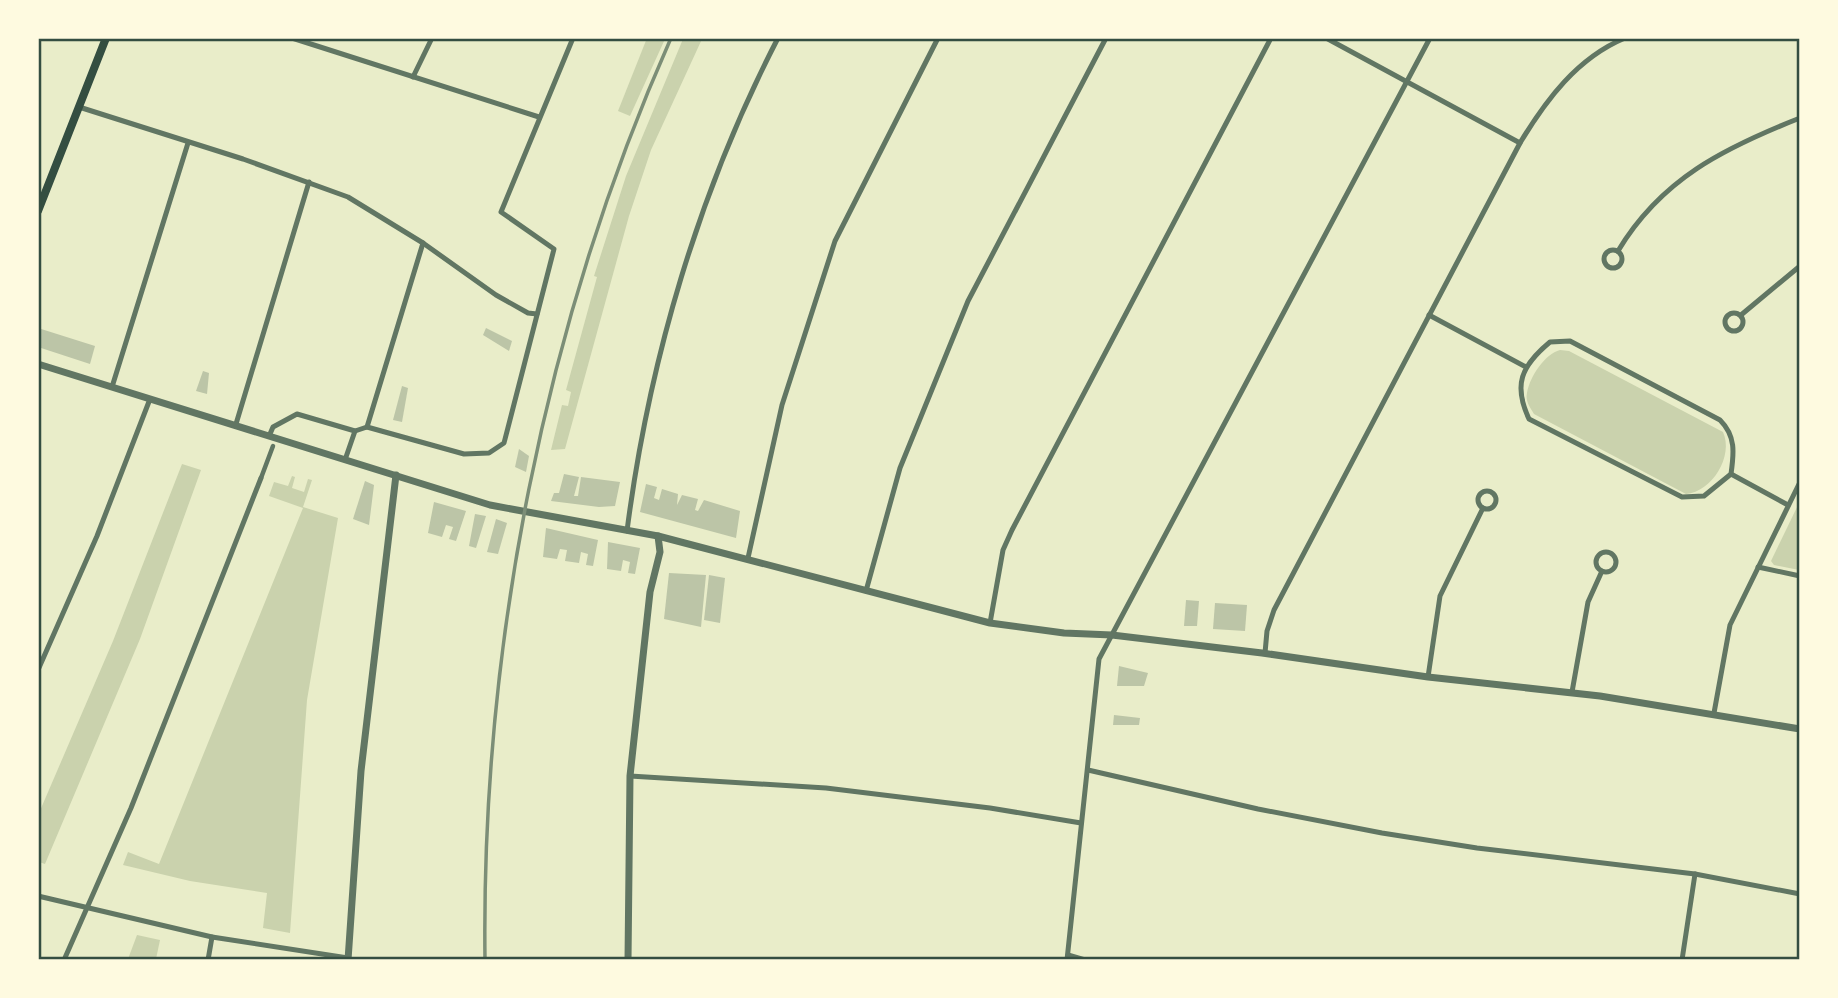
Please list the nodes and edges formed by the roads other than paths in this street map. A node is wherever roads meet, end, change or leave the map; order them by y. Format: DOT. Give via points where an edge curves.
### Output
graph roads {
  1 [pos="106,38"];
  2 [pos="292,38"];
  3 [pos="432,38"];
  4 [pos="573,38"];
  5 [pos="778,38"];
  6 [pos="938,38"];
  7 [pos="1106,38"];
  8 [pos="1271,38"];
  9 [pos="1326,38"];
  10 [pos="1430,38"];
  11 [pos="1625,38"];
  12 [pos="413,77"];
  13 [pos="1406,82"];
  14 [pos="79,107"];
  15 [pos="539,117"];
  16 [pos="1800,118"];
  17 [pos="188,142"];
  18 [pos="1520,143"];
  19 [pos="309,182"];
  20 [pos="38,211"];
  21 [pos="423,243"];
  22 [pos="1618,251"];
  23 [pos="1800,265"];
  24 [pos="537,314"];
  25 [pos="1741,315"];
  26 [pos="1429,316"];
  27 [pos="38,364"];
  28 [pos="1526,367"];
  29 [pos="112,387"];
  30 [pos="150,399"];
  31 [pos="236,424"];
  32 [pos="367,427"];
  33 [pos="355,431"];
  34 [pos="270,434"];
  35 [pos="273,446"];
  36 [pos="346,457"];
  37 [pos="1731,474"];
  38 [pos="396,475"];
  39 [pos="261,478"];
  40 [pos="1799,484"];
  41 [pos="1788,505"];
  42 [pos="1483,508"];
  43 [pos="628,531"];
  44 [pos="658,536"];
  45 [pos="748,558"];
  46 [pos="1758,566"];
  47 [pos="1602,571"];
  48 [pos="1800,576"];
  49 [pos="866,590"];
  50 [pos="990,622"];
  51 [pos="1112,635"];
  52 [pos="1265,653"];
  53 [pos="38,670"];
  54 [pos="1428,677"];
  55 [pos="1572,692"];
  56 [pos="1714,713"];
  57 [pos="1800,729"];
  58 [pos="1088,770"];
  59 [pos="630,776"];
  60 [pos="1082,823"];
  61 [pos="1695,874"];
  62 [pos="1800,894"];
  63 [pos="38,896"];
  64 [pos="87,909"];
  65 [pos="212,937"];
  66 [pos="1068,957"];
  67 [pos="348,959"];
  68 [pos="64,960"];
  69 [pos="208,960"];
  70 [pos="628,960"];
  71 [pos="1085,960"];
  72 [pos="1682,960"];
  1 -- 14 [label="main road"];
  2 -- 12 [label="street"];
  3 -- 12 [label="street"];
  4 -- 15 [label="street"];
  5 -- 43 [label="street" via="695,231 640,448"];
  6 -- 45 [label="street" via="835,241 782,405"];
  7 -- 49 [label="street" via="968,301 900,468"];
  8 -- 50 [label="street" via="1012,530 1003,550"];
  9 -- 13 [label="street"];
  10 -- 13 [label="street"];
  11 -- 18 [label="street" via="1576,69 1544,104"];
  12 -- 15 [label="street"];
  13 -- 18 [label="street"];
  13 -- 51 [label="street"];
  14 -- 17 [label="street"];
  14 -- 20 [label="main road"];
  15 -- 24 [label="street" via="501,212 554,248"];
  16 -- 22 [label="street" via="1710,158 1662,194 1632,227"];
  17 -- 19 [label="street"];
  17 -- 29 [label="street"];
  18 -- 26 [label="street"];
  19 -- 21 [label="street" via="361,204"];
  19 -- 31 [label="street"];
  21 -- 24 [label="street" via="496,295"];
  21 -- 32 [label="street"];
  23 -- 25 [label="street"];
  24 -- 32 [label="street" via="507,437 495,450 479,456 464,454"];
  26 -- 28 [label="street"];
  26 -- 52 [label="street" via="1274,610"];
  27 -- 29 [label="street"];
  28 -- 37 [label="street" via="1550,342 1570,341 1720,421 1731,431"];
  28 -- 37 [label="street" via="1519,398 1529,419 1682,498 1704,496"];
  29 -- 30 [label="street"];
  30 -- 31 [label="street"];
  30 -- 53 [label="street"];
  31 -- 34 [label="street"];
  32 -- 33 [label="street"];
  33 -- 34 [label="street" via="297,414 273,427"];
  33 -- 36 [label="street"];
  34 -- 36 [label="street"];
  35 -- 39 [label="street"];
  36 -- 38 [label="street"];
  37 -- 41 [label="street"];
  38 -- 43 [label="street" via="510,510"];
  38 -- 67 [label="street" via="361,771"];
  39 -- 64 [label="street"];
  40 -- 41 [label="street"];
  41 -- 46 [label="street"];
  42 -- 54 [label="street" via="1440,596"];
  43 -- 44 [label="street"];
  44 -- 45 [label="street"];
  44 -- 59 [label="street" via="660,552 650,592"];
  45 -- 49 [label="street"];
  46 -- 48 [label="street"];
  46 -- 56 [label="street" via="1726,637"];
  47 -- 55 [label="street" via="1588,602"];
  49 -- 50 [label="street"];
  50 -- 51 [label="street"];
  51 -- 52 [label="street"];
  51 -- 58 [label="street" via="1098,659"];
  52 -- 54 [label="street"];
  54 -- 55 [label="street"];
  55 -- 56 [label="street"];
  56 -- 57 [label="street"];
  58 -- 60 [label="street"];
  58 -- 61 [label="street" via="1382,834"];
  59 -- 60 [label="street" via="826,788"];
  59 -- 70 [label="street"];
  60 -- 66 [label="street"];
  61 -- 62 [label="street"];
  61 -- 72 [label="street"];
  63 -- 64 [label="street"];
  64 -- 65 [label="street"];
  64 -- 68 [label="street"];
  65 -- 67 [label="street"];
  65 -- 69 [label="street"];
  66 -- 71 [label="street"];
}
